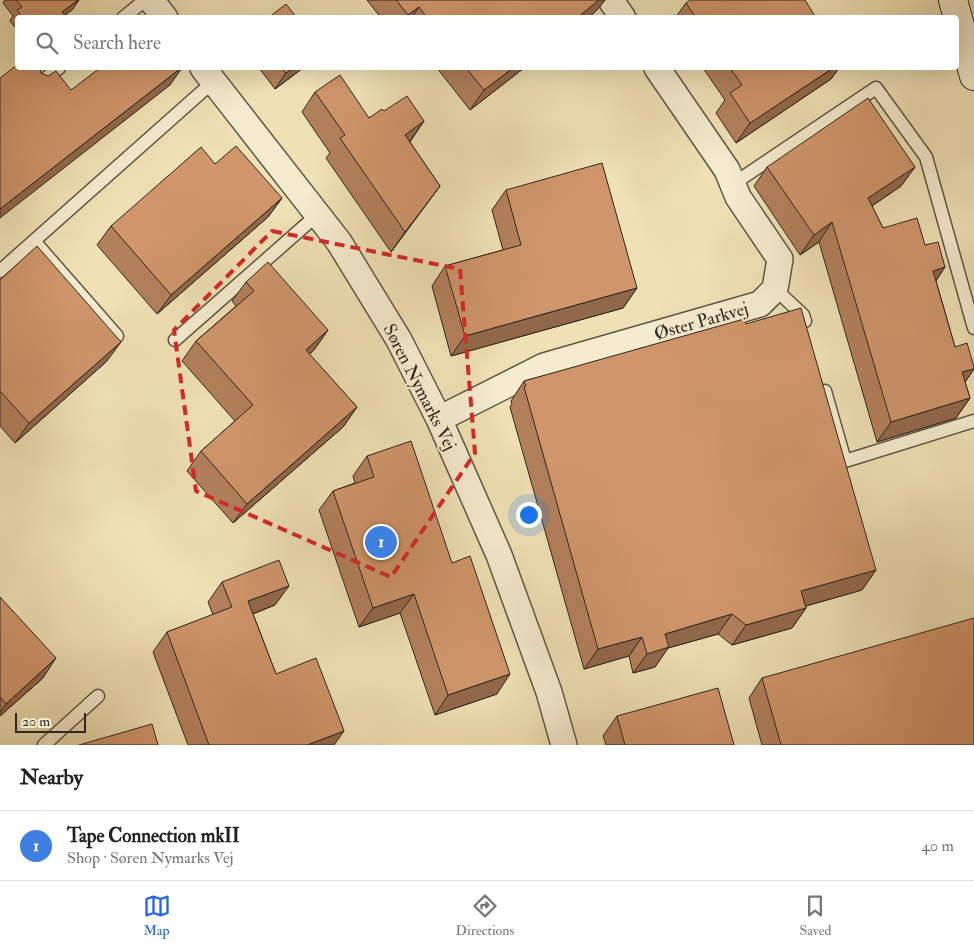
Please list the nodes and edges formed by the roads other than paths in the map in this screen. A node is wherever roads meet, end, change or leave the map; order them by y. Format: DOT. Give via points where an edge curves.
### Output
graph roads {
  1 [pos="145,0"];
  2 [pos="151,0"];
  3 [pos="613,0"];
  4 [pos="952,0"];
  5 [pos="127,15"];
  6 [pos="163,15"];
  7 [pos="621,15"];
  8 [pos="956,15"];
  9 [pos="959,24"];
  10 [pos="56,70"];
  11 [pos="658,70"];
  12 [pos="209,74"];
  13 [pos="974,76"];
  14 [pos="34,87"];
  15 [pos="733,184"];
  16 [pos="318,215"];
  17 [pos="34,241"];
  18 [pos="0,271"];
  19 [pos="775,289"];
  20 [pos="974,328"];
  21 [pos="808,333"];
  22 [pos="117,336"];
  23 [pos="175,340"];
  24 [pos="821,379"];
  25 [pos="439,419"];
  26 [pos="974,421"];
  27 [pos="98,696"];
  28 [pos="44,745"];
  29 [pos="564,745"];
  1 -- 5 [label="lane"];
  2 -- 6 [label="street"];
  3 -- 7 [label="street"];
  4 -- 8 [label="main road"];
  9 -- 13 [label="main road"];
  10 -- 14 [label="lane"];
  11 -- 15 [label="street" via="727,170"];
  12 -- 16 [label="street, Søren Nymarks Vej"];
  12 -- 17 [label="lane"];
  15 -- 19 [label="street" via="738,197 780,258"];
  15 -- 20 [label="lane" via="876,88 926,157"];
  16 -- 23 [label="lane"];
  16 -- 25 [label="street, Søren Nymarks Vej" via="339,242 400,340"];
  17 -- 18 [label="lane"];
  17 -- 22 [label="lane"];
  19 -- 21 [label="lane" via="803,315"];
  19 -- 25 [label="street, Øster Parkvej" via="760,304 544,366"];
  24 -- 26 [label="lane" via="845,461"];
  25 -- 29 [label="street, Søren Nymarks Vej" via="499,554 549,692"];
  27 -- 28 [label="lane"];
}
